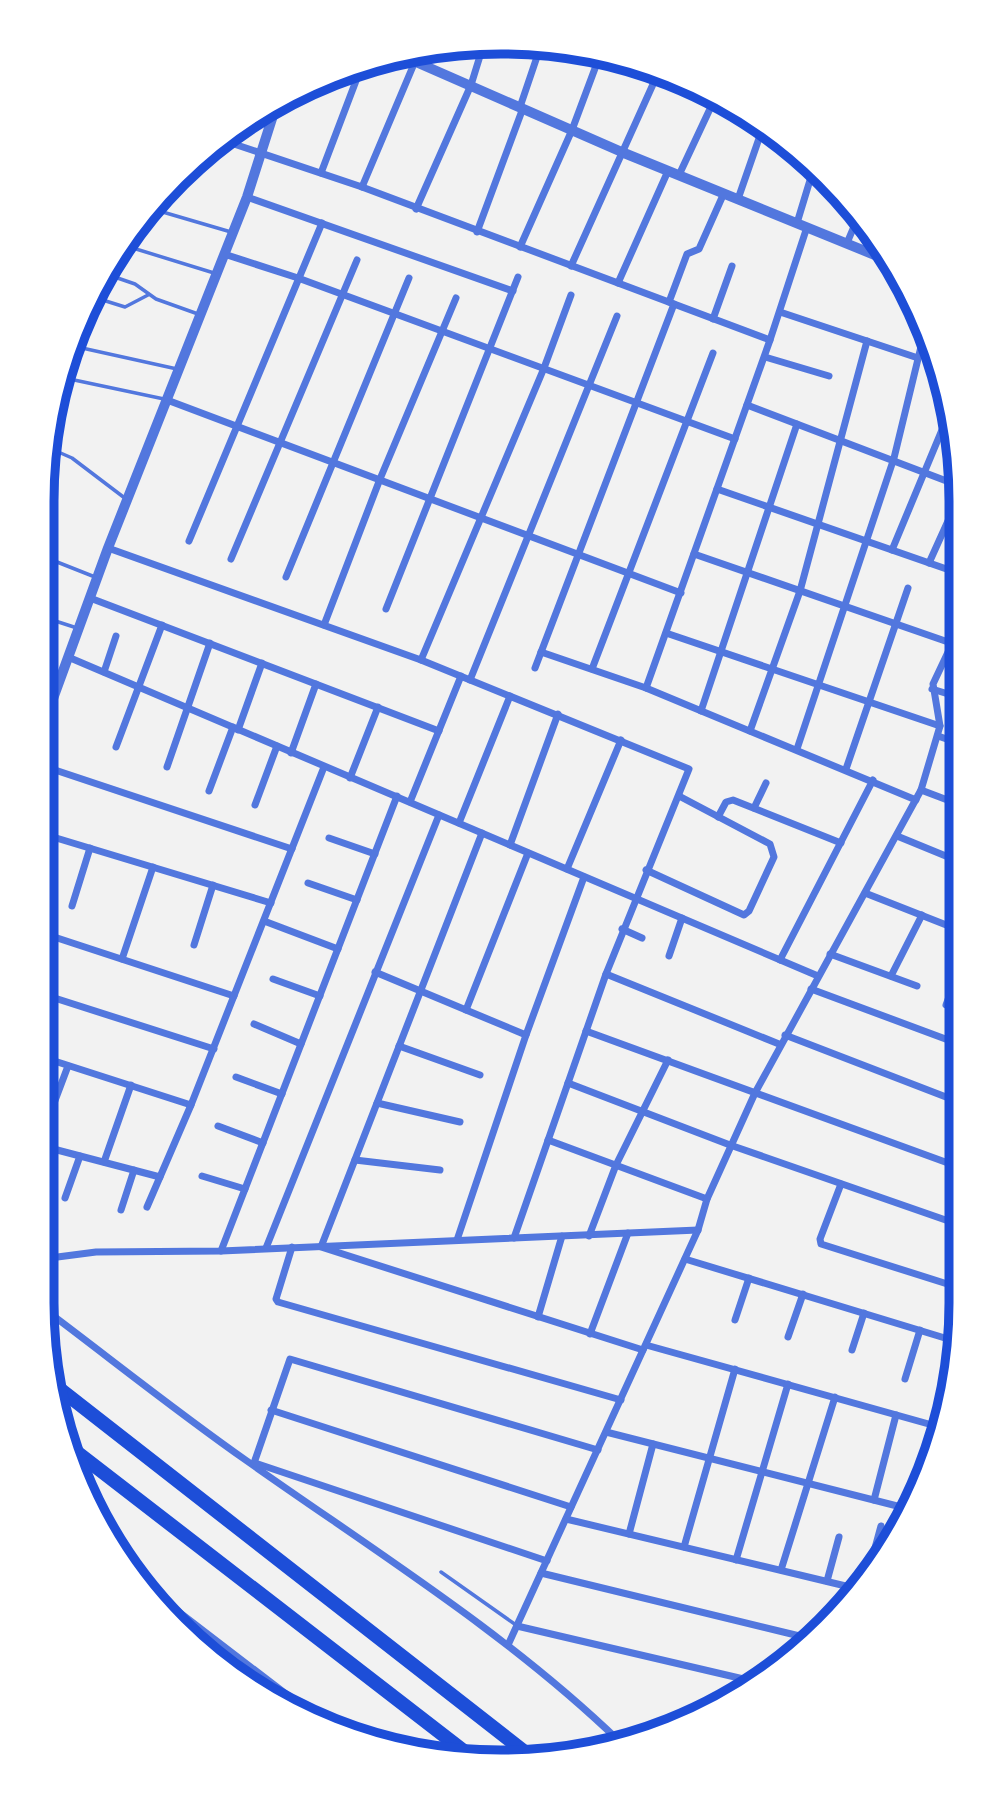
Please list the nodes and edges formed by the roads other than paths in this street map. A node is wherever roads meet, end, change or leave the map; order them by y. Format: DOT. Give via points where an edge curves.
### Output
graph roads {
  1 [pos="480,55"];
  2 [pos="538,56"];
  3 [pos="426,61"];
  4 [pos="416,63"];
  5 [pos="596,65"];
  6 [pos="357,78"];
  7 [pos="655,81"];
  8 [pos="471,85"];
  9 [pos="711,107"];
  10 [pos="522,108"];
  11 [pos="273,117"];
  12 [pos="572,130"];
  13 [pos="760,137"];
  14 [pos="233,144"];
  15 [pos="624,153"];
  16 [pos="261,155"];
  17 [pos="668,171"];
  18 [pos="321,173"];
  19 [pos="680,176"];
  20 [pos="811,179"];
  21 [pos="362,187"];
  22 [pos="724,193"];
  23 [pos="247,197"];
  24 [pos="738,199"];
  25 [pos="416,209"];
  26 [pos="161,212"];
  27 [pos="322,223"];
  28 [pos="802,225"];
  29 [pos="854,227"];
  30 [pos="233,232"];
  31 [pos="477,232"];
  32 [pos="847,243"];
  33 [pos="520,247"];
  34 [pos="133,248"];
  35 [pos="224,254"];
  36 [pos="874,254"];
  37 [pos="356,260"];
  38 [pos="571,266"];
  39 [pos="732,266"];
  40 [pos="216,274"];
  41 [pos="518,276"];
  42 [pos="114,278"];
  43 [pos="298,278"];
  44 [pos="409,278"];
  45 [pos="618,283"];
  46 [pos="513,291"];
  47 [pos="148,295"];
  48 [pos="343,295"];
  49 [pos="571,295"];
  50 [pos="456,298"];
  51 [pos="102,300"];
  52 [pos="671,303"];
  53 [pos="780,312"];
  54 [pos="200,314"];
  55 [pos="396,314"];
  56 [pos="617,316"];
  57 [pos="713,319"];
  58 [pos="443,331"];
  59 [pos="771,340"];
  60 [pos="867,341"];
  61 [pos="921,346"];
  62 [pos="82,347"];
  63 [pos="490,349"];
  64 [pos="713,353"];
  65 [pos="765,357"];
  66 [pos="918,358"];
  67 [pos="544,368"];
  68 [pos="179,370"];
  69 [pos="829,376"];
  70 [pos="71,379"];
  71 [pos="588,385"];
  72 [pos="167,400"];
  73 [pos="637,402"];
  74 [pos="747,405"];
  75 [pos="688,421"];
  76 [pos="797,424"];
  77 [pos="237,426"];
  78 [pos="942,428"];
  79 [pos="735,439"];
  80 [pos="840,440"];
  81 [pos="281,442"];
  82 [pos="57,451"];
  83 [pos="894,458"];
  84 [pos="332,461"];
  85 [pos="925,470"];
  86 [pos="380,480"];
  87 [pos="948,481"];
  88 [pos="717,489"];
  89 [pos="429,498"];
  90 [pos="127,500"];
  91 [pos="771,508"];
  92 [pos="481,517"];
  93 [pos="949,519"];
  94 [pos="817,524"];
  95 [pos="529,536"];
  96 [pos="189,541"];
  97 [pos="867,542"];
  98 [pos="108,548"];
  99 [pos="892,550"];
  100 [pos="578,554"];
  101 [pos="694,554"];
  102 [pos="231,559"];
  103 [pos="54,561"];
  104 [pos="929,563"];
  105 [pos="949,570"];
  106 [pos="629,573"];
  107 [pos="749,573"];
  108 [pos="286,577"];
  109 [pos="97,578"];
  110 [pos="908,588"];
  111 [pos="800,591"];
  112 [pos="681,593"];
  113 [pos="90,598"];
  114 [pos="845,606"];
  115 [pos="386,609"];
  116 [pos="54,621"];
  117 [pos="896,624"];
  118 [pos="162,625"];
  119 [pos="324,625"];
  120 [pos="79,629"];
  121 [pos="666,633"];
  122 [pos="116,636"];
  123 [pos="949,642"];
  124 [pos="210,643"];
  125 [pos="949,648"];
  126 [pos="541,652"];
  127 [pos="723,652"];
  128 [pos="68,657"];
  129 [pos="421,660"];
  130 [pos="262,663"];
  131 [pos="535,668"];
  132 [pos="592,669"];
  133 [pos="772,669"];
  134 [pos="104,672"];
  135 [pos="461,676"];
  136 [pos="470,680"];
  137 [pos="54,681"];
  138 [pos="59,683"];
  139 [pos="316,684"];
  140 [pos="818,685"];
  141 [pos="139,687"];
  142 [pos="646,688"];
  143 [pos="932,689"];
  144 [pos="949,694"];
  145 [pos="54,696"];
  146 [pos="510,696"];
  147 [pos="869,702"];
  148 [pos="378,706"];
  149 [pos="187,708"];
  150 [pos="701,711"];
  151 [pos="558,715"];
  152 [pos="940,726"];
  153 [pos="236,729"];
  154 [pos="439,731"];
  155 [pos="750,731"];
  156 [pos="938,736"];
  157 [pos="621,740"];
  158 [pos="949,740"];
  159 [pos="277,746"];
  160 [pos="116,747"];
  161 [pos="797,749"];
  162 [pos="291,752"];
  163 [pos="167,767"];
  164 [pos="324,767"];
  165 [pos="846,769"];
  166 [pos="54,770"];
  167 [pos="350,778"];
  168 [pos="873,780"];
  169 [pos="766,783"];
  170 [pos="921,790"];
  171 [pos="209,791"];
  172 [pos="397,796"];
  173 [pos="679,796"];
  174 [pos="916,800"];
  175 [pos="949,801"];
  176 [pos="410,802"];
  177 [pos="255,805"];
  178 [pos="754,808"];
  179 [pos="439,815"];
  180 [pos="718,817"];
  181 [pos="458,823"];
  182 [pos="482,833"];
  183 [pos="897,836"];
  184 [pos="54,837"];
  185 [pos="329,838"];
  186 [pos="841,843"];
  187 [pos="510,845"];
  188 [pos="90,848"];
  189 [pos="292,849"];
  190 [pos="528,853"];
  191 [pos="375,854"];
  192 [pos="949,857"];
  193 [pos="153,867"];
  194 [pos="567,869"];
  195 [pos="646,870"];
  196 [pos="584,877"];
  197 [pos="308,883"];
  198 [pos="213,885"];
  199 [pos="864,893"];
  200 [pos="634,898"];
  201 [pos="357,900"];
  202 [pos="271,902"];
  203 [pos="72,906"];
  204 [pos="922,915"];
  205 [pos="682,918"];
  206 [pos="264,921"];
  207 [pos="949,926"];
  208 [pos="622,929"];
  209 [pos="54,937"];
  210 [pos="642,938"];
  211 [pos="194,945"];
  212 [pos="338,949"];
  213 [pos="830,954"];
  214 [pos="669,956"];
  215 [pos="122,959"];
  216 [pos="780,960"];
  217 [pos="375,972"];
  218 [pos="606,974"];
  219 [pos="818,976"];
  220 [pos="891,976"];
  221 [pos="273,979"];
  222 [pos="917,986"];
  223 [pos="811,989"];
  224 [pos="420,991"];
  225 [pos="234,996"];
  226 [pos="320,996"];
  227 [pos="949,997"];
  228 [pos="54,998"];
  229 [pos="946,1005"];
  230 [pos="466,1010"];
  231 [pos="254,1024"];
  232 [pos="586,1031"];
  233 [pos="526,1035"];
  234 [pos="785,1035"];
  235 [pos="949,1040"];
  236 [pos="301,1044"];
  237 [pos="779,1044"];
  238 [pos="399,1046"];
  239 [pos="214,1049"];
  240 [pos="668,1060"];
  241 [pos="54,1061"];
  242 [pos="68,1066"];
  243 [pos="480,1075"];
  244 [pos="236,1077"];
  245 [pos="568,1083"];
  246 [pos="131,1085"];
  247 [pos="755,1093"];
  248 [pos="282,1094"];
  249 [pos="949,1098"];
  250 [pos="54,1103"];
  251 [pos="377,1103"];
  252 [pos="191,1105"];
  253 [pos="641,1111"];
  254 [pos="460,1122"];
  255 [pos="218,1126"];
  256 [pos="548,1140"];
  257 [pos="263,1143"];
  258 [pos="730,1145"];
  259 [pos="54,1149"];
  260 [pos="80,1156"];
  261 [pos="355,1160"];
  262 [pos="104,1162"];
  263 [pos="949,1163"];
  264 [pos="616,1165"];
  265 [pos="134,1170"];
  266 [pos="440,1170"];
  267 [pos="202,1176"];
  268 [pos="160,1177"];
  269 [pos="841,1184"];
  270 [pos="245,1189"];
  271 [pos="65,1198"];
  272 [pos="707,1199"];
  273 [pos="147,1207"];
  274 [pos="121,1210"];
  275 [pos="949,1221"];
  276 [pos="698,1230"];
  277 [pos="628,1233"];
  278 [pos="562,1236"];
  279 [pos="589,1236"];
  280 [pos="514,1238"];
  281 [pos="457,1240"];
  282 [pos="292,1247"];
  283 [pos="321,1247"];
  284 [pos="267,1248"];
  285 [pos="221,1251"];
  286 [pos="54,1257"];
  287 [pos="685,1259"];
  288 [pos="749,1278"];
  289 [pos="949,1285"];
  290 [pos="803,1294"];
  291 [pos="864,1313"];
  292 [pos="54,1317"];
  293 [pos="538,1317"];
  294 [pos="735,1320"];
  295 [pos="920,1330"];
  296 [pos="590,1334"];
  297 [pos="788,1337"];
  298 [pos="947,1339"];
  299 [pos="644,1348"];
  300 [pos="852,1350"];
  301 [pos="735,1369"];
  302 [pos="905,1379"];
  303 [pos="788,1384"];
  304 [pos="63,1392"];
  305 [pos="835,1397"];
  306 [pos="621,1400"];
  307 [pos="271,1410"];
  308 [pos="896,1415"];
  309 [pos="932,1425"];
  310 [pos="606,1433"];
  311 [pos="653,1444"];
  312 [pos="598,1450"];
  313 [pos="81,1456"];
  314 [pos="711,1458"];
  315 [pos="245,1459"];
  316 [pos="254,1463"];
  317 [pos="762,1471"];
  318 [pos="809,1483"];
  319 [pos="873,1500"];
  320 [pos="571,1507"];
  321 [pos="899,1507"];
  322 [pos="566,1519"];
  323 [pos="881,1526"];
  324 [pos="629,1534"];
  325 [pos="839,1537"];
  326 [pos="684,1548"];
  327 [pos="875,1548"];
  328 [pos="736,1560"];
  329 [pos="547,1561"];
  330 [pos="781,1570"];
  331 [pos="441,1572"];
  332 [pos="541,1573"];
  333 [pos="827,1581"];
  334 [pos="847,1586"];
  335 [pos="183,1617"];
  336 [pos="517,1626"];
  337 [pos="799,1636"];
  338 [pos="508,1645"];
  339 [pos="261,1676"];
  340 [pos="743,1679"];
  341 [pos="281,1692"];
  342 [pos="613,1736"];
  343 [pos="460,1748"];
  344 [pos="522,1749"];
  1 -- 8 [label="street"];
  2 -- 10 [label="street"];
  3 -- 8 [label="street"];
  4 -- 21 [label="street"];
  5 -- 12 [label="street"];
  6 -- 18 [label="street"];
  7 -- 15 [label="street"];
  8 -- 10 [label="street"];
  8 -- 25 [label="street"];
  9 -- 19 [label="street"];
  10 -- 12 [label="street"];
  10 -- 31 [label="street"];
  11 -- 16 [label="street"];
  12 -- 15 [label="street"];
  12 -- 33 [label="street"];
  13 -- 24 [label="street"];
  14 -- 16 [label="street"];
  15 -- 17 [label="street"];
  15 -- 38 [label="street"];
  16 -- 18 [label="street"];
  16 -- 23 [label="street"];
  17 -- 19 [label="street"];
  17 -- 45 [label="street"];
  18 -- 21 [label="street"];
  19 -- 22 [label="street"];
  20 -- 28 [label="street"];
  21 -- 25 [label="street"];
  22 -- 24 [label="street"];
  22 -- 52 [label="street" via="699,249 687,254"];
  23 -- 27 [label="street"];
  23 -- 30 [label="street"];
  24 -- 28 [label="street"];
  25 -- 31 [label="street"];
  26 -- 30 [label="lane"];
  27 -- 43 [label="street"];
  27 -- 46 [label="street"];
  28 -- 32 [label="street"];
  28 -- 53 [label="street"];
  29 -- 32 [label="street"];
  30 -- 35 [label="street"];
  31 -- 33 [label="street"];
  32 -- 36 [label="street"];
  33 -- 38 [label="street"];
  34 -- 40 [label="lane"];
  35 -- 40 [label="street"];
  35 -- 43 [label="street"];
  37 -- 48 [label="street"];
  38 -- 45 [label="street"];
  39 -- 57 [label="street"];
  40 -- 54 [label="street"];
  41 -- 46 [label="street"];
  42 -- 47 [label="lane" via="135,284"];
  43 -- 48 [label="street"];
  43 -- 77 [label="street"];
  44 -- 55 [label="street"];
  45 -- 52 [label="street"];
  46 -- 63 [label="street"];
  47 -- 51 [label="lane" via="125,307"];
  47 -- 54 [label="lane"];
  48 -- 55 [label="street"];
  48 -- 81 [label="street"];
  49 -- 67 [label="street"];
  50 -- 58 [label="street"];
  52 -- 57 [label="street"];
  52 -- 73 [label="street"];
  53 -- 59 [label="street"];
  53 -- 60 [label="street"];
  54 -- 68 [label="street"];
  55 -- 58 [label="street"];
  55 -- 84 [label="street"];
  56 -- 71 [label="street"];
  57 -- 59 [label="street"];
  58 -- 63 [label="street"];
  58 -- 86 [label="street"];
  59 -- 65 [label="street"];
  60 -- 66 [label="street"];
  60 -- 80 [label="street"];
  61 -- 66 [label="street"];
  62 -- 68 [label="lane"];
  63 -- 67 [label="street"];
  63 -- 89 [label="street"];
  64 -- 75 [label="street"];
  65 -- 69 [label="street"];
  65 -- 74 [label="street"];
  66 -- 83 [label="street"];
  67 -- 71 [label="street"];
  67 -- 92 [label="street"];
  68 -- 72 [label="street"];
  70 -- 72 [label="lane"];
  71 -- 73 [label="street"];
  71 -- 95 [label="street"];
  72 -- 77 [label="street"];
  72 -- 90 [label="street"];
  73 -- 75 [label="street"];
  73 -- 100 [label="street"];
  74 -- 76 [label="street"];
  74 -- 79 [label="street"];
  75 -- 79 [label="street"];
  75 -- 106 [label="street"];
  76 -- 80 [label="street"];
  76 -- 91 [label="street"];
  77 -- 81 [label="street"];
  77 -- 96 [label="street"];
  78 -- 85 [label="street"];
  79 -- 88 [label="street"];
  80 -- 83 [label="street"];
  80 -- 94 [label="street"];
  81 -- 84 [label="street"];
  81 -- 102 [label="street"];
  82 -- 90 [label="lane"];
  83 -- 85 [label="street"];
  83 -- 97 [label="street"];
  84 -- 86 [label="street"];
  84 -- 108 [label="street"];
  85 -- 87 [label="street"];
  85 -- 99 [label="street"];
  86 -- 89 [label="street"];
  86 -- 119 [label="street"];
  88 -- 91 [label="street"];
  88 -- 101 [label="street"];
  89 -- 92 [label="street"];
  89 -- 115 [label="street"];
  90 -- 98 [label="street"];
  91 -- 94 [label="street"];
  91 -- 107 [label="street"];
  92 -- 95 [label="street"];
  92 -- 129 [label="street"];
  93 -- 104 [label="street"];
  94 -- 97 [label="street"];
  94 -- 111 [label="street"];
  95 -- 100 [label="street"];
  95 -- 136 [label="street"];
  97 -- 99 [label="street"];
  97 -- 114 [label="street"];
  98 -- 109 [label="street"];
  98 -- 119 [label="street"];
  99 -- 104 [label="street"];
  100 -- 106 [label="street"];
  100 -- 126 [label="street"];
  101 -- 107 [label="street"];
  101 -- 112 [label="street"];
  103 -- 109 [label="lane"];
  104 -- 105 [label="street"];
  106 -- 112 [label="street"];
  106 -- 132 [label="street"];
  107 -- 111 [label="street"];
  107 -- 127 [label="street"];
  109 -- 113 [label="street"];
  110 -- 117 [label="street"];
  111 -- 114 [label="street"];
  111 -- 133 [label="street"];
  112 -- 121 [label="street"];
  113 -- 118 [label="street"];
  113 -- 120 [label="street"];
  114 -- 117 [label="street"];
  114 -- 140 [label="street"];
  116 -- 120 [label="lane"];
  117 -- 123 [label="street"];
  117 -- 147 [label="street"];
  118 -- 124 [label="street"];
  118 -- 141 [label="street"];
  119 -- 129 [label="street"];
  120 -- 128 [label="street"];
  121 -- 127 [label="street"];
  121 -- 142 [label="street"];
  122 -- 134 [label="street"];
  124 -- 130 [label="street"];
  124 -- 149 [label="street"];
  125 -- 143 [label="street"];
  126 -- 131 [label="street"];
  126 -- 132 [label="street"];
  127 -- 133 [label="street"];
  127 -- 150 [label="street"];
  128 -- 134 [label="street"];
  128 -- 138 [label="street"];
  129 -- 135 [label="street"];
  130 -- 139 [label="street"];
  130 -- 153 [label="street"];
  132 -- 142 [label="street"];
  133 -- 140 [label="street"];
  133 -- 155 [label="street"];
  134 -- 141 [label="street"];
  135 -- 136 [label="street"];
  135 -- 154 [label="street"];
  136 -- 146 [label="street"];
  137 -- 138 [label="lane"];
  138 -- 145 [label="street"];
  139 -- 148 [label="street"];
  139 -- 162 [label="street"];
  140 -- 147 [label="street"];
  140 -- 161 [label="street"];
  141 -- 149 [label="street"];
  141 -- 160 [label="street"];
  142 -- 150 [label="street"];
  143 -- 144 [label="street"];
  143 -- 152 [label="street"];
  146 -- 151 [label="street"];
  146 -- 181 [label="street"];
  147 -- 152 [label="street"];
  147 -- 165 [label="street"];
  148 -- 154 [label="street"];
  148 -- 167 [label="street"];
  149 -- 153 [label="street"];
  149 -- 163 [label="street"];
  150 -- 155 [label="street"];
  151 -- 157 [label="street"];
  151 -- 187 [label="street"];
  152 -- 156 [label="street"];
  153 -- 159 [label="street"];
  153 -- 171 [label="street"];
  154 -- 176 [label="street"];
  155 -- 161 [label="street"];
  156 -- 158 [label="street"];
  156 -- 170 [label="street"];
  157 -- 173 [label="street" via="686,766 689,772"];
  157 -- 194 [label="street"];
  159 -- 162 [label="street"];
  159 -- 177 [label="street"];
  161 -- 165 [label="street"];
  162 -- 164 [label="street"];
  164 -- 167 [label="street"];
  164 -- 189 [label="street"];
  165 -- 168 [label="street"];
  166 -- 189 [label="street"];
  167 -- 172 [label="street"];
  168 -- 174 [label="street"];
  168 -- 186 [label="street"];
  169 -- 178 [label="street"];
  170 -- 174 [label="street"];
  170 -- 175 [label="street"];
  172 -- 176 [label="street"];
  172 -- 191 [label="street"];
  173 -- 180 [label="street"];
  173 -- 195 [label="street"];
  174 -- 183 [label="street"];
  176 -- 179 [label="street"];
  178 -- 180 [label="street" via="728,800"];
  178 -- 186 [label="street"];
  179 -- 181 [label="street"];
  179 -- 217 [label="street"];
  180 -- 195 [label="street" via="774,848 748,913 742,915"];
  181 -- 182 [label="street"];
  182 -- 187 [label="street"];
  182 -- 224 [label="street"];
  183 -- 192 [label="street"];
  183 -- 199 [label="street"];
  184 -- 188 [label="street"];
  185 -- 191 [label="street"];
  186 -- 216 [label="street"];
  187 -- 190 [label="street"];
  188 -- 193 [label="street"];
  188 -- 203 [label="street"];
  189 -- 202 [label="street"];
  190 -- 194 [label="street"];
  190 -- 230 [label="street"];
  191 -- 201 [label="street"];
  193 -- 198 [label="street"];
  193 -- 215 [label="street"];
  194 -- 196 [label="street"];
  195 -- 200 [label="street"];
  196 -- 200 [label="street"];
  196 -- 233 [label="street"];
  197 -- 201 [label="street"];
  198 -- 202 [label="street"];
  198 -- 211 [label="street"];
  199 -- 204 [label="street"];
  199 -- 213 [label="street"];
  200 -- 205 [label="street"];
  200 -- 208 [label="street"];
  201 -- 212 [label="street"];
  202 -- 206 [label="street"];
  204 -- 207 [label="street"];
  204 -- 220 [label="street"];
  205 -- 214 [label="street"];
  205 -- 216 [label="street"];
  206 -- 212 [label="street"];
  206 -- 225 [label="street"];
  208 -- 210 [label="street"];
  208 -- 218 [label="street"];
  209 -- 215 [label="street"];
  212 -- 226 [label="street"];
  213 -- 219 [label="street"];
  213 -- 220 [label="street"];
  215 -- 225 [label="street"];
  216 -- 219 [label="street"];
  217 -- 224 [label="street"];
  217 -- 284 [label="street"];
  218 -- 232 [label="street"];
  218 -- 237 [label="street"];
  219 -- 223 [label="street"];
  220 -- 222 [label="street"];
  221 -- 226 [label="street"];
  223 -- 234 [label="street"];
  223 -- 235 [label="street"];
  224 -- 230 [label="street"];
  224 -- 238 [label="street"];
  225 -- 239 [label="street"];
  226 -- 236 [label="street"];
  227 -- 229 [label="street"];
  228 -- 239 [label="street"];
  230 -- 233 [label="street"];
  231 -- 236 [label="street"];
  232 -- 240 [label="street"];
  232 -- 245 [label="street"];
  233 -- 281 [label="street"];
  234 -- 237 [label="street"];
  234 -- 249 [label="street"];
  236 -- 248 [label="street"];
  237 -- 247 [label="street"];
  238 -- 243 [label="street"];
  238 -- 251 [label="street"];
  239 -- 252 [label="street"];
  240 -- 247 [label="street"];
  240 -- 253 [label="street"];
  241 -- 242 [label="street"];
  242 -- 246 [label="street"];
  242 -- 250 [label="street"];
  244 -- 248 [label="street"];
  245 -- 253 [label="street"];
  245 -- 256 [label="street"];
  246 -- 252 [label="street"];
  246 -- 262 [label="street"];
  247 -- 258 [label="street"];
  247 -- 263 [label="street"];
  248 -- 257 [label="street"];
  251 -- 254 [label="street"];
  251 -- 261 [label="street"];
  252 -- 268 [label="street"];
  253 -- 258 [label="street"];
  253 -- 264 [label="street"];
  255 -- 257 [label="street"];
  256 -- 264 [label="street"];
  256 -- 280 [label="street"];
  257 -- 270 [label="street"];
  258 -- 269 [label="street"];
  258 -- 272 [label="street"];
  259 -- 260 [label="street"];
  260 -- 262 [label="street"];
  260 -- 271 [label="street"];
  261 -- 266 [label="street"];
  261 -- 283 [label="street"];
  262 -- 265 [label="street"];
  264 -- 272 [label="street"];
  264 -- 279 [label="street"];
  265 -- 268 [label="street"];
  265 -- 274 [label="street"];
  267 -- 270 [label="street"];
  268 -- 273 [label="street"];
  269 -- 275 [label="street"];
  269 -- 289 [label="street" via="821,1244"];
  270 -- 285 [label="street"];
  272 -- 276 [label="street"];
  276 -- 277 [label="street"];
  276 -- 287 [label="street"];
  277 -- 279 [label="street"];
  277 -- 296 [label="street"];
  278 -- 279 [label="street"];
  278 -- 280 [label="street"];
  278 -- 293 [label="street"];
  280 -- 281 [label="street"];
  281 -- 283 [label="street"];
  282 -- 283 [label="street"];
  282 -- 284 [label="street"];
  282 -- 306 [label="street" via="278,1302"];
  283 -- 293 [label="street"];
  284 -- 285 [label="street"];
  285 -- 286 [label="street" via="96,1252"];
  287 -- 288 [label="street"];
  287 -- 299 [label="street"];
  288 -- 290 [label="street"];
  288 -- 294 [label="street"];
  290 -- 291 [label="street"];
  290 -- 297 [label="street"];
  291 -- 295 [label="street"];
  291 -- 300 [label="street"];
  292 -- 315 [label="street"];
  293 -- 296 [label="street"];
  295 -- 298 [label="street"];
  295 -- 302 [label="street"];
  296 -- 299 [label="street"];
  299 -- 301 [label="street"];
  299 -- 306 [label="street"];
  301 -- 303 [label="street"];
  301 -- 314 [label="street"];
  303 -- 305 [label="street"];
  303 -- 317 [label="street"];
  304 -- 344 [label="highway"];
  305 -- 308 [label="street"];
  305 -- 318 [label="street"];
  306 -- 310 [label="street"];
  307 -- 312 [label="street" via="290,1359"];
  307 -- 316 [label="street"];
  307 -- 320 [label="street"];
  308 -- 309 [label="street"];
  308 -- 319 [label="street"];
  310 -- 311 [label="street"];
  310 -- 312 [label="street"];
  311 -- 314 [label="street"];
  311 -- 324 [label="street"];
  312 -- 320 [label="street"];
  313 -- 343 [label="highway"];
  314 -- 317 [label="street"];
  314 -- 326 [label="street"];
  315 -- 316 [label="street"];
  315 -- 338 [label="street"];
  316 -- 329 [label="street"];
  317 -- 318 [label="street"];
  317 -- 328 [label="street"];
  318 -- 319 [label="street"];
  318 -- 330 [label="street"];
  319 -- 321 [label="street"];
  320 -- 322 [label="street"];
  322 -- 324 [label="street"];
  322 -- 329 [label="street"];
  323 -- 327 [label="street"];
  324 -- 326 [label="street"];
  325 -- 333 [label="street"];
  326 -- 328 [label="street"];
  328 -- 330 [label="street"];
  329 -- 332 [label="street"];
  330 -- 333 [label="street"];
  331 -- 336 [label="lane"];
  332 -- 336 [label="street"];
  332 -- 337 [label="street"];
  333 -- 334 [label="street"];
  335 -- 339 [label="street"];
  336 -- 338 [label="street"];
  336 -- 340 [label="street"];
  338 -- 342 [label="street"];
  339 -- 341 [label="street"];
}
